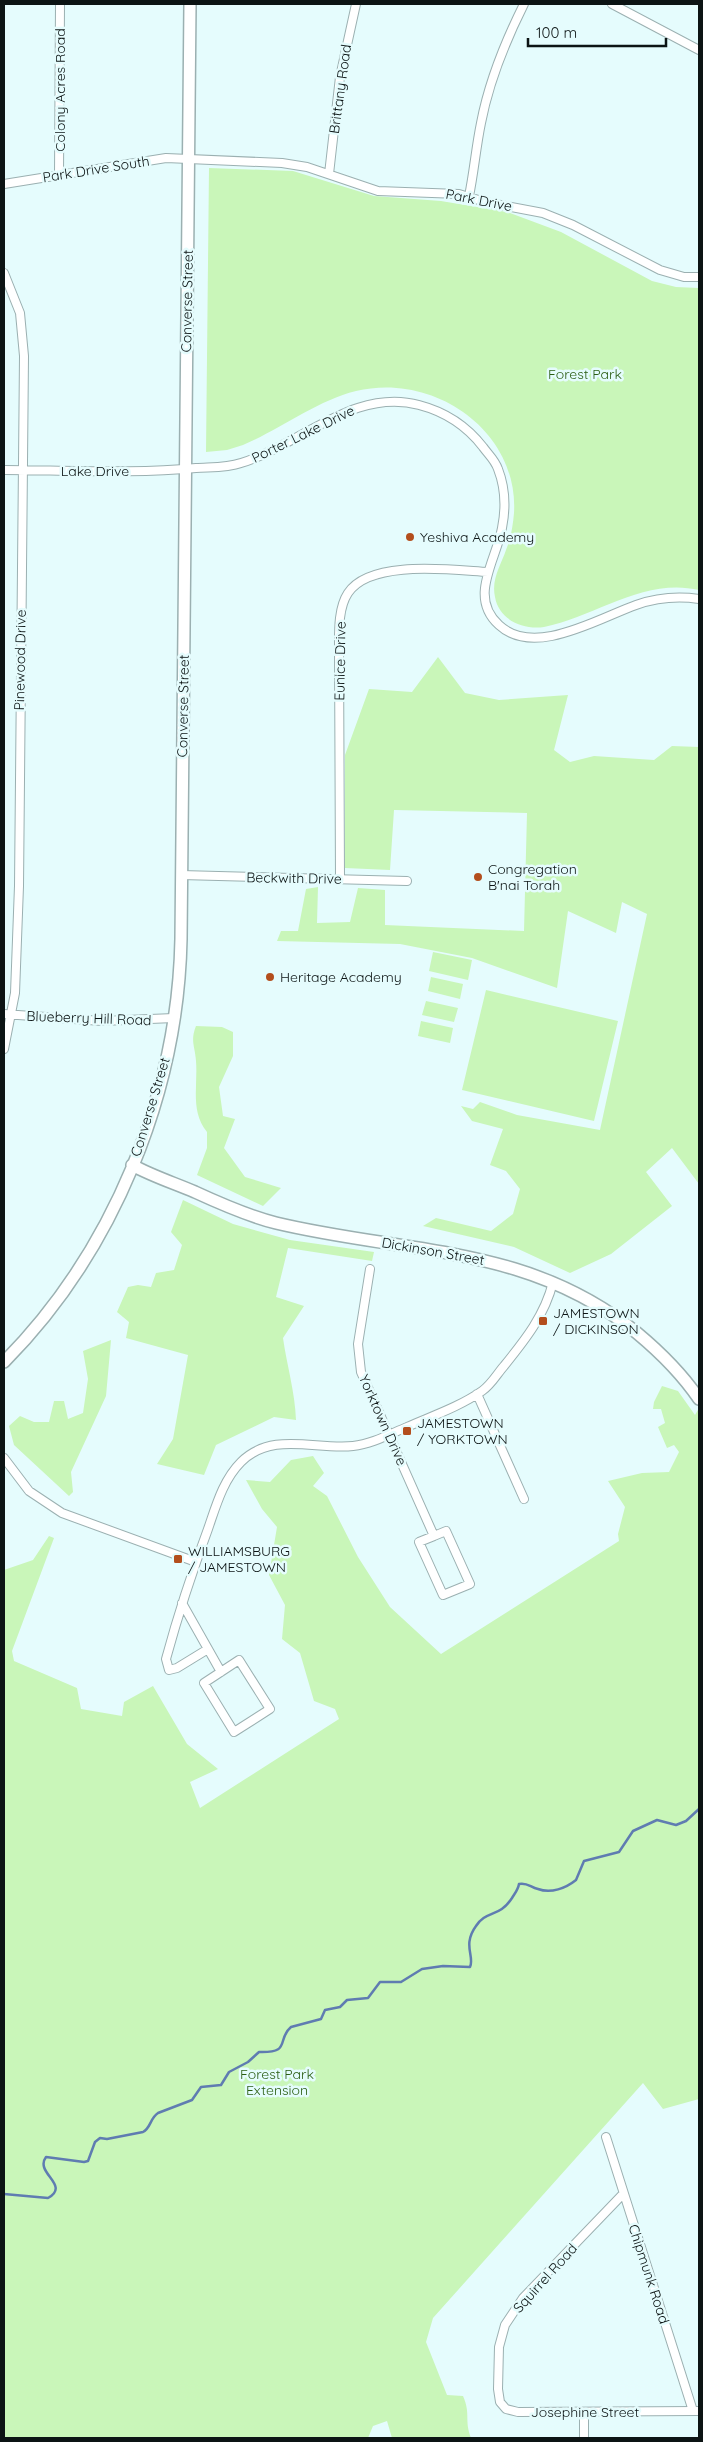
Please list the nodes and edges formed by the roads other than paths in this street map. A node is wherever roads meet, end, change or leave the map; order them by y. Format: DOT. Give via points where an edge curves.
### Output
graph roads {
  1 [pos="60,4"];
  2 [pos="190,4"];
  3 [pos="356,4"];
  4 [pos="524,4"];
  5 [pos="612,4"];
  6 [pos="699,50"];
  7 [pos="189,159"];
  8 [pos="329,174"];
  9 [pos="59,175"];
  10 [pos="4,184"];
  11 [pos="469,196"];
  12 [pos="4,273"];
  13 [pos="699,277"];
  14 [pos="186,469"];
  15 [pos="4,470"];
  16 [pos="22,470"];
  17 [pos="488,572"];
  18 [pos="699,599"];
  19 [pos="182,875"];
  20 [pos="340,878"];
  21 [pos="407,881"];
  22 [pos="8,1014"];
  23 [pos="174,1018"];
  24 [pos="4,1049"];
  25 [pos="132,1165"];
  26 [pos="370,1269"];
  27 [pos="553,1282"];
  28 [pos="4,1362"];
  29 [pos="477,1394"];
  30 [pos="698,1394"];
  31 [pos="389,1434"];
  32 [pos="4,1458"];
  33 [pos="524,1499"];
  34 [pos="434,1536"];
  35 [pos="196,1562"];
  36 [pos="182,1603"];
  37 [pos="208,1649"];
  38 [pos="221,1672"];
  39 [pos="606,2137"];
  40 [pos="623,2194"];
  41 [pos="498,2376"];
  42 [pos="696,2411"];
  43 [pos="584,2412"];
  44 [pos="584,2438"];
  1 -- 9 [label="street, Colony Acres Road"];
  2 -- 7 [label="main road, Converse Street"];
  3 -- 8 [label="street, Brittany Road" via="340,78"];
  4 -- 11 [label="street" via="492,82 480,125"];
  5 -- 6 [label="street"];
  7 -- 8 [label="street, Park Drive" via="282,163"];
  7 -- 9 [label="street, Park Drive South" via="166,158"];
  7 -- 14 [label="main road, Converse Street"];
  8 -- 11 [label="street, Park Drive" via="378,191"];
  9 -- 10 [label="street, Park Drive South"];
  11 -- 13 [label="street, Park Drive" via="554,216 660,270 684,277"];
  12 -- 16 [label="street, Pinewood Drive" via="16,298 23,328"];
  14 -- 16 [label="street, Lake Drive" via="163,472"];
  14 -- 17 [label="street, Porter Lake Drive" via="230,466 253,459 360,406 383,402 421,405 465,427 499,471 504,516"];
  14 -- 19 [label="main road, Converse Street"];
  15 -- 16 [label="street, Lake Drive"];
  16 -- 22 [label="street, Pinewood Drive" via="19,886 16,976"];
  17 -- 18 [label="street, Porter Lake Drive" via="484,596 490,614 506,631 525,638 561,634 655,600"];
  17 -- 20 [label="street, Eunice Drive" via="387,571 368,576 347,594 341,615 338,649"];
  19 -- 20 [label="street, Beckwith Drive"];
  19 -- 23 [label="main road, Converse Street" via="180,964"];
  20 -- 21 [label="street, Beckwith Drive"];
  22 -- 23 [label="street, Blueberry Hill Road" via="102,1021"];
  22 -- 24 [label="street, Pinewood Drive"];
  23 -- 25 [label="main road, Converse Street" via="155,1098"];
  25 -- 27 [label="main road, Dickinson Street" via="213,1202 276,1222 491,1261"];
  25 -- 28 [label="main road, Converse Street" via="104,1227 77,1273 42,1320"];
  26 -- 31 [label="street, Yorktown Drive" via="358,1355 361,1372"];
  27 -- 29 [label="street" via="536,1323 490,1384"];
  27 -- 30 [label="main road, Dickinson Street" via="590,1299 627,1325 673,1366"];
  29 -- 31 [label="street" via="449,1410"];
  29 -- 33 [label="street"];
  31 -- 34 [label="street, Yorktown Drive"];
  31 -- 35 [label="street" via="356,1446 286,1443 250,1455 238,1465 224,1486"];
  32 -- 35 [label="street" via="29,1491 62,1513"];
  34 -- 34 [label="street" via="446,1531 470,1584 443,1595 419,1542"];
  35 -- 36 [label="street"];
  36 -- 37 [label="street"];
  36 -- 37 [label="street" via="166,1659 169,1670"];
  37 -- 38 [label="street"];
  38 -- 38 [label="street" via="238,1660 270,1709 234,1732 204,1683"];
  39 -- 40 [label="street, Chipmunk Road"];
  40 -- 41 [label="street, Squirrel Road" via="515,2310 501,2336"];
  40 -- 42 [label="street, Chipmunk Road"];
  41 -- 43 [label="street, Josephine Street" via="499,2398 508,2410"];
  42 -- 43 [label="street, Josephine Street"];
  43 -- 44 [label="street"];
}
